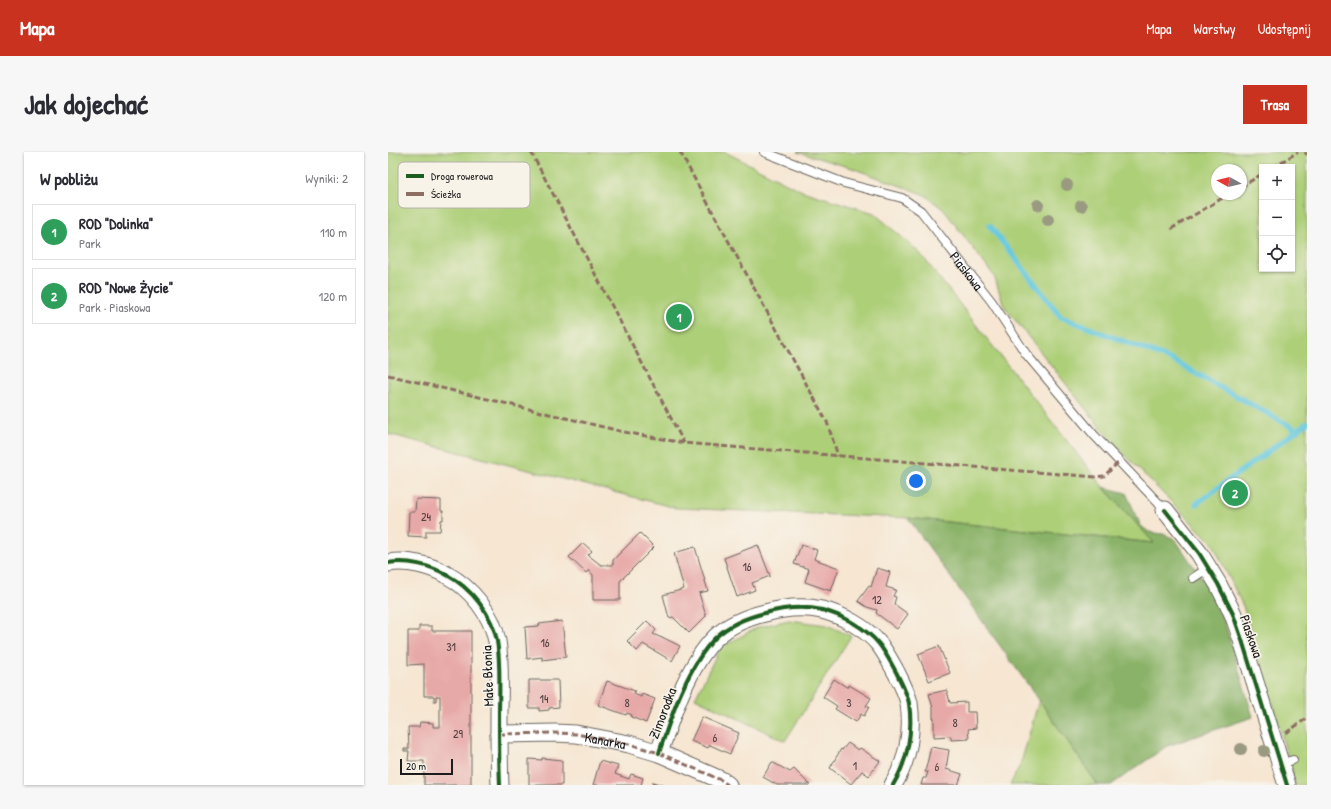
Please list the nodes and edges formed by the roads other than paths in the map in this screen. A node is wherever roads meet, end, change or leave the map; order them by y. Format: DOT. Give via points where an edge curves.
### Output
graph roads {
  1 [pos="764,152"];
  2 [pos="1165,510"];
  3 [pos="388,563"];
  4 [pos="1208,568"];
  5 [pos="1193,578"];
  6 [pos="499,734"];
  7 [pos="658,753"];
  8 [pos="500,785"];
  9 [pos="728,785"];
  10 [pos="893,785"];
  11 [pos="1287,785"];
  1 -- 2 [label="lane, Piaskowa" via="844,183 902,198 921,211 992,302 1026,354 1094,435"];
  2 -- 4 [label="street, Piaskowa"];
  3 -- 6 [label="street, Małe Błonia" via="409,562 440,571 466,588 477,600 492,625 497,641"];
  4 -- 5 [label="lane"];
  4 -- 11 [label="street, Piaskowa" via="1228,603 1239,630 1287,762"];
  6 -- 7 [label="street, Kanarka" via="576,734 629,744"];
  6 -- 8 [label="street, Małe Błonia"];
  7 -- 9 [label="street, Kanarka"];
  7 -- 10 [label="street, Zimorodka" via="680,694 702,654 717,636 756,615 799,608 822,610 861,628 878,643 891,662 909,702 908,750 902,771"];
}
